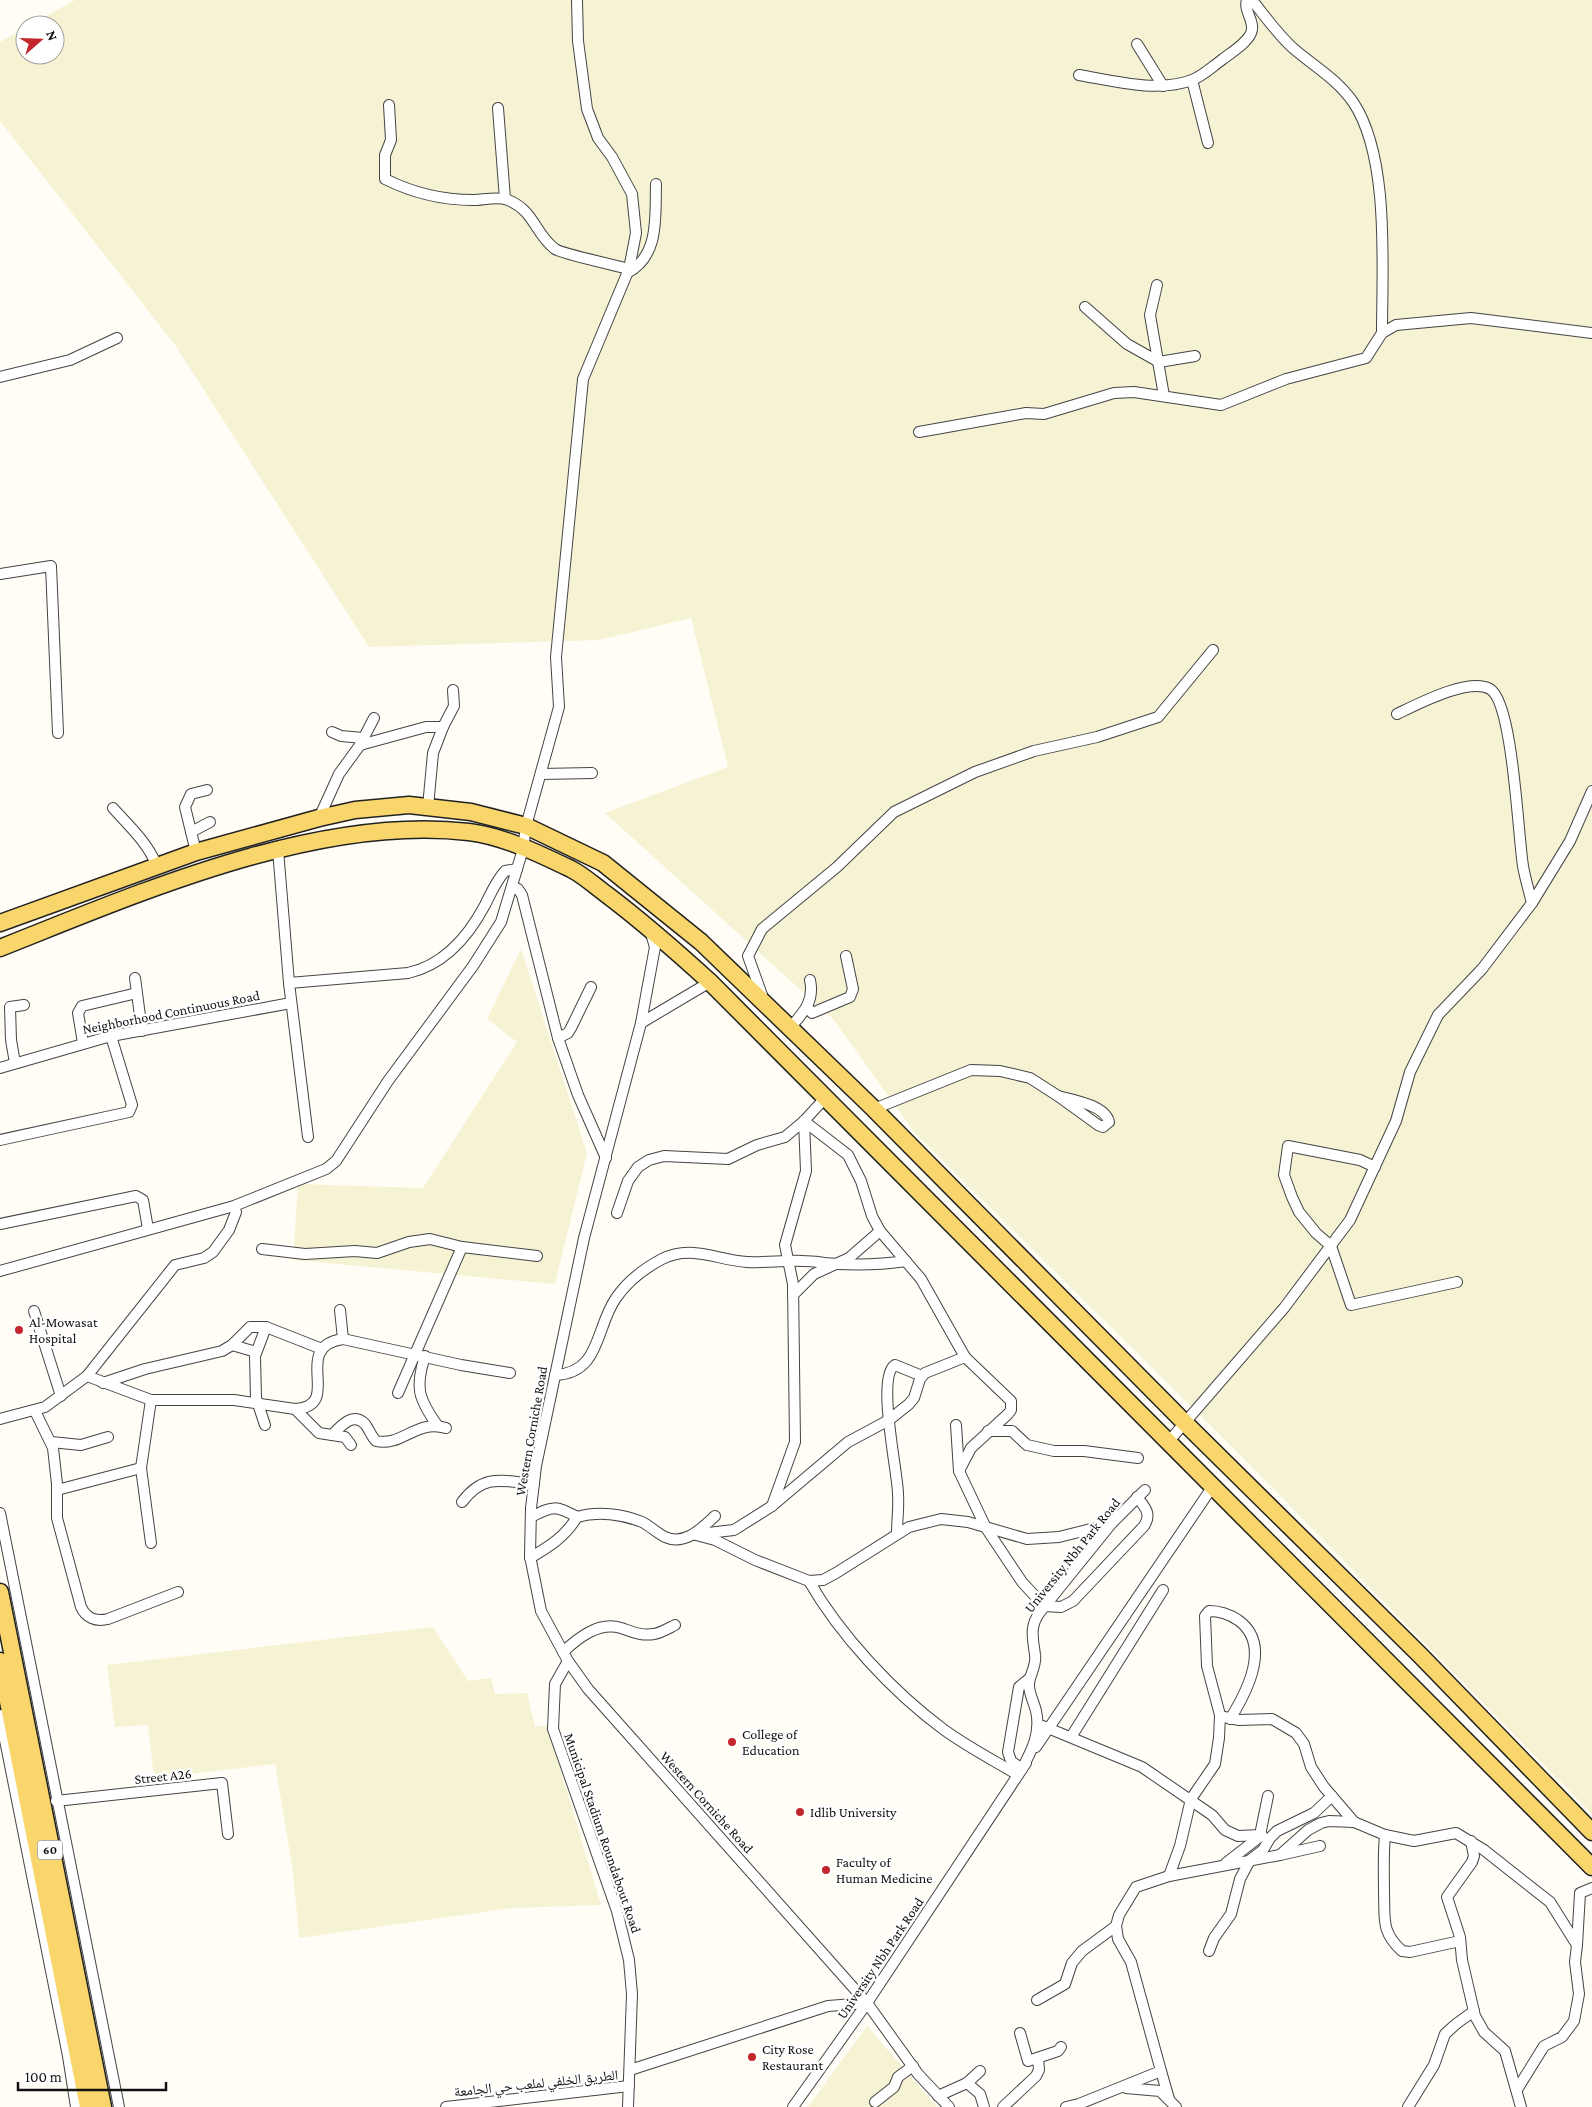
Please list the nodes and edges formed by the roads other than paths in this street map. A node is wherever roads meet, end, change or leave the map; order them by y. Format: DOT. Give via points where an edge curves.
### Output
graph roads {
  1 [pos="577,0"];
  2 [pos="1247,0"];
  3 [pos="1252,0"];
  4 [pos="1137,44"];
  5 [pos="1079,75"];
  6 [pos="1192,80"];
  7 [pos="1163,86"];
  8 [pos="388,105"];
  9 [pos="498,108"];
  10 [pos="1208,143"];
  11 [pos="656,184"];
  12 [pos="506,199"];
  13 [pos="628,271"];
  14 [pos="1157,285"];
  15 [pos="1085,307"];
  16 [pos="1382,333"];
  17 [pos="1592,333"];
  18 [pos="117,338"];
  19 [pos="1195,356"];
  20 [pos="1158,362"];
  21 [pos="0,377"];
  22 [pos="1164,396"];
  23 [pos="919,432"];
  24 [pos="0,574"];
  25 [pos="1213,650"];
  26 [pos="452,690"];
  27 [pos="1398,714"];
  28 [pos="374,718"];
  29 [pos="443,727"];
  30 [pos="332,732"];
  31 [pos="58,733"];
  32 [pos="362,742"];
  33 [pos="592,773"];
  34 [pos="541,774"];
  35 [pos="207,790"];
  36 [pos="1592,791"];
  37 [pos="428,807"];
  38 [pos="113,808"];
  39 [pos="319,818"];
  40 [pos="210,822"];
  41 [pos="526,826"];
  42 [pos="191,832"];
  43 [pos="523,849"];
  44 [pos="278,850"];
  45 [pos="196,852"];
  46 [pos="156,864"];
  47 [pos="517,869"];
  48 [pos="512,887"];
  49 [pos="1532,903"];
  50 [pos="0,923"];
  51 [pos="650,927"];
  52 [pos="0,948"];
  53 [pos="846,956"];
  54 [pos="135,978"];
  55 [pos="810,980"];
  56 [pos="710,982"];
  57 [pos="289,984"];
  58 [pos="591,987"];
  59 [pos="137,993"];
  60 [pos="291,1003"];
  61 [pos="24,1005"];
  62 [pos="808,1008"];
  63 [pos="769,1010"];
  64 [pos="641,1023"];
  65 [pos="789,1029"];
  66 [pos="142,1030"];
  67 [pos="111,1036"];
  68 [pos="558,1038"];
  69 [pos="83,1043"];
  70 [pos="15,1063"];
  71 [pos="0,1068"];
  72 [pos="1058,1096"];
  73 [pos="825,1098"];
  74 [pos="874,1109"];
  75 [pos="804,1121"];
  76 [pos="308,1137"];
  77 [pos="0,1140"];
  78 [pos="606,1158"];
  79 [pos="1375,1167"];
  80 [pos="234,1206"];
  81 [pos="617,1213"];
  82 [pos="0,1224"];
  83 [pos="148,1229"];
  84 [pos="880,1232"];
  85 [pos="1331,1246"];
  86 [pos="462,1248"];
  87 [pos="262,1249"];
  88 [pos="537,1256"];
  89 [pos="788,1261"];
  90 [pos="906,1261"];
  91 [pos="838,1264"];
  92 [pos="0,1271"];
  93 [pos="1457,1282"];
  94 [pos="793,1295"];
  95 [pos="340,1310"];
  96 [pos="34,1311"];
  97 [pos="266,1327"];
  98 [pos="343,1339"];
  99 [pos="232,1345"];
  100 [pos="322,1349"];
  101 [pos="256,1352"];
  102 [pos="420,1355"];
  103 [pos="966,1357"];
  104 [pos="510,1373"];
  105 [pos="555,1375"];
  106 [pos="87,1376"];
  107 [pos="922,1376"];
  108 [pos="103,1383"];
  109 [pos="398,1393"];
  110 [pos="61,1396"];
  111 [pos="151,1400"];
  112 [pos="257,1404"];
  113 [pos="295,1409"];
  114 [pos="35,1411"];
  115 [pos="0,1419"];
  116 [pos="888,1420"];
  117 [pos="1186,1424"];
  118 [pos="956,1425"];
  119 [pos="265,1426"];
  120 [pos="988,1431"];
  121 [pos="332,1435"];
  122 [pos="108,1437"];
  123 [pos="51,1442"];
  124 [pos="1169,1442"];
  125 [pos="351,1445"];
  126 [pos="1138,1458"];
  127 [pos="141,1468"];
  128 [pos="959,1471"];
  129 [pos="534,1484"];
  130 [pos="1213,1486"];
  131 [pos="57,1490"];
  132 [pos="1144,1490"];
  133 [pos="1137,1497"];
  134 [pos="462,1502"];
  135 [pos="772,1506"];
  136 [pos="0,1513"];
  137 [pos="577,1516"];
  138 [pos="715,1516"];
  139 [pos="531,1517"];
  140 [pos="1111,1524"];
  141 [pos="986,1528"];
  142 [pos="897,1533"];
  143 [pos="696,1534"];
  144 [pos="150,1543"];
  145 [pos="530,1558"];
  146 [pos="809,1581"];
  147 [pos="1163,1590"];
  148 [pos="0,1592"];
  149 [pos="178,1592"];
  150 [pos="1044,1606"];
  151 [pos="675,1625"];
  152 [pos="566,1657"];
  153 [pos="0,1662"];
  154 [pos="1030,1678"];
  155 [pos="0,1715"];
  156 [pos="1220,1715"];
  157 [pos="1230,1719"];
  158 [pos="1038,1724"];
  159 [pos="1048,1728"];
  160 [pos="1071,1737"];
  161 [pos="1020,1772"];
  162 [pos="1268,1796"];
  163 [pos="1332,1796"];
  164 [pos="1191,1799"];
  165 [pos="56,1801"];
  166 [pos="1354,1822"];
  167 [pos="1592,1832"];
  168 [pos="228,1834"];
  169 [pos="1385,1835"];
  170 [pos="1265,1836"];
  171 [pos="1470,1841"];
  172 [pos="1320,1846"];
  173 [pos="1280,1855"];
  174 [pos="1250,1860"];
  175 [pos="1224,1865"];
  176 [pos="1592,1867"];
  177 [pos="1169,1876"];
  178 [pos="1592,1888"];
  179 [pos="1116,1926"];
  180 [pos="1460,1941"];
  181 [pos="1577,1945"];
  182 [pos="1209,1951"];
  183 [pos="1037,2000"];
  184 [pos="867,2003"];
  185 [pos="1474,2010"];
  186 [pos="1020,2033"];
  187 [pos="1061,2047"];
  188 [pos="1038,2058"];
  189 [pos="913,2066"];
  190 [pos="630,2070"];
  191 [pos="980,2071"];
  192 [pos="1161,2071"];
  193 [pos="967,2083"];
  194 [pos="628,2086"];
  195 [pos="1122,2088"];
  196 [pos="1518,2088"];
  197 [pos="938,2096"];
  198 [pos="875,2102"];
  199 [pos="1172,2104"];
  200 [pos="76,2107"];
  201 [pos="88,2107"];
  202 [pos="103,2107"];
  203 [pos="119,2107"];
  204 [pos="446,2107"];
  205 [pos="628,2107"];
  206 [pos="793,2107"];
  207 [pos="949,2107"];
  208 [pos="984,2107"];
  209 [pos="1003,2107"];
  210 [pos="1066,2107"];
  211 [pos="1408,2107"];
  212 [pos="1522,2107"];
  1 -- 13 [label="street" via="578,42 587,109 598,138 612,156 632,194 636,234"];
  2 -- 6 [label="street" via="1251,33"];
  3 -- 16 [label="street" via="1293,48 1330,76 1353,102 1367,134 1378,186"];
  4 -- 7 [label="street"];
  5 -- 7 [label="street"];
  6 -- 7 [label="street"];
  6 -- 10 [label="street"];
  8 -- 12 [label="street" via="390,140 385,155 385,179 430,196"];
  9 -- 12 [label="street"];
  11 -- 13 [label="street" via="654,237 646,258 637,268"];
  12 -- 13 [label="street" via="524,209 544,239 557,250"];
  13 -- 34 [label="street" via="583,379 556,657 560,707"];
  14 -- 20 [label="street" via="1150,315"];
  15 -- 20 [label="street" via="1127,344"];
  16 -- 17 [label="street" via="1396,325 1471,318"];
  16 -- 22 [label="street" via="1366,358 1286,379 1221,405"];
  18 -- 21 [label="street" via="70,360"];
  19 -- 20 [label="street"];
  20 -- 22 [label="street"];
  22 -- 23 [label="street" via="1114,393 1044,414 1026,413"];
  24 -- 31 [label="street" via="51,566"];
  25 -- 63 [label="street" via="1158,717 1097,737 1034,751 975,772 894,812 837,867 762,929 748,956"];
  26 -- 29 [label="street" via="454,706"];
  27 -- 49 [label="street" via="1437,696 1478,685 1492,690 1502,704 1523,866"];
  28 -- 32 [label="street"];
  29 -- 32 [label="street" via="426,727"];
  29 -- 37 [label="street" via="433,753"];
  30 -- 32 [label="street"];
  32 -- 39 [label="street" via="339,774"];
  33 -- 34 [label="street"];
  34 -- 41 [label="street"];
  35 -- 42 [label="street" via="196,792 187,799 185,807"];
  36 -- 49 [label="street" via="1570,841"];
  37 -- 39 [label="main road" via="355,810"];
  37 -- 41 [label="main road" via="470,812"];
  38 -- 46 [label="street" via="141,838"];
  39 -- 45 [label="main road"];
  40 -- 42 [label="street"];
  41 -- 43 [label="street"];
  41 -- 63 [label="main road" via="603,863 701,942"];
  42 -- 45 [label="street"];
  43 -- 44 [label="main road" via="470,832 427,830 345,835"];
  43 -- 47 [label="street"];
  43 -- 51 [label="main road" via="573,870"];
  44 -- 52 [label="main road" via="185,878"];
  44 -- 57 [label="street"];
  45 -- 46 [label="main road"];
  46 -- 50 [label="main road"];
  47 -- 48 [label="street"];
  47 -- 57 [label="street" via="504,871 458,944 427,968 408,974"];
  48 -- 68 [label="street" via="522,895"];
  48 -- 80 [label="street" via="501,922 473,966 388,1081 336,1161 314,1175"];
  49 -- 79 [label="street" via="1482,969 1438,1015 1410,1072 1396,1121"];
  51 -- 56 [label="main road"];
  51 -- 64 [label="street, Western Corniche Road" via="655,948"];
  53 -- 62 [label="street" via="853,989 850,997 812,1013"];
  54 -- 59 [label="street"];
  55 -- 62 [label="street"];
  56 -- 64 [label="street"];
  56 -- 73 [label="main road"];
  57 -- 60 [label="street"];
  58 -- 68 [label="street" via="568,1033"];
  59 -- 66 [label="street"];
  59 -- 69 [label="street" via="82,1006 78,1014"];
  60 -- 66 [label="street, Neighborhood Continuous Road"];
  60 -- 76 [label="street"];
  61 -- 70 [label="street" via="10,1007"];
  62 -- 65 [label="street"];
  63 -- 65 [label="main road"];
  64 -- 78 [label="street, Western Corniche Road"];
  65 -- 74 [label="main road"];
  66 -- 67 [label="street, Neighborhood Continuous Road"];
  67 -- 69 [label="street, Neighborhood Continuous Road"];
  67 -- 77 [label="street" via="132,1105 129,1112"];
  68 -- 78 [label="street" via="578,1095"];
  69 -- 70 [label="street, Neighborhood Continuous Road"];
  70 -- 71 [label="street, Neighborhood Continuous Road"];
  72 -- 74 [label="street" via="1030,1078 1000,1070 971,1070"];
  73 -- 75 [label="street"];
  73 -- 124 [label="main road"];
  74 -- 117 [label="main road"];
  75 -- 81 [label="street" via="778,1140 757,1145 728,1159 664,1156 649,1160 638,1167 628,1180"];
  75 -- 84 [label="street" via="837,1145 850,1159"];
  75 -- 89 [label="street" via="806,1172 786,1236"];
  78 -- 105 [label="street, Western Corniche Road" via="584,1238"];
  79 -- 85 [label="street" via="1350,1220"];
  79 -- 85 [label="street" via="1360,1160 1288,1146 1284,1175 1292,1197 1299,1212"];
  80 -- 83 [label="street"];
  80 -- 106 [label="street" via="236,1212 231,1226 213,1252 204,1258 175,1265"];
  82 -- 83 [label="street" via="136,1196 143,1200"];
  83 -- 92 [label="street"];
  84 -- 90 [label="street"];
  84 -- 91 [label="street"];
  85 -- 93 [label="street" via="1351,1305"];
  85 -- 117 [label="street" via="1284,1308"];
  86 -- 87 [label="street" via="430,1239 377,1253 305,1254"];
  86 -- 88 [label="street"];
  86 -- 102 [label="street"];
  89 -- 91 [label="street"];
  89 -- 94 [label="street"];
  89 -- 105 [label="street" via="747,1262 704,1252 670,1255 638,1274 616,1298 582,1367 570,1374"];
  90 -- 91 [label="street"];
  90 -- 103 [label="street" via="921,1279"];
  91 -- 94 [label="street" via="814,1274"];
  94 -- 135 [label="street" via="794,1442"];
  95 -- 98 [label="street"];
  96 -- 110 [label="street"];
  97 -- 99 [label="street" via="250,1328"];
  97 -- 100 [label="street"];
  97 -- 101 [label="street"];
  98 -- 100 [label="street" via="334,1340"];
  98 -- 102 [label="street"];
  99 -- 101 [label="street"];
  99 -- 108 [label="street" via="222,1351 145,1369"];
  100 -- 113 [label="street" via="317,1362 316,1401 311,1407"];
  101 -- 112 [label="street"];
  102 -- 104 [label="street"];
  102 -- 109 [label="street"];
  102 -- 121 [label="street" via="417,1387 423,1404 441,1426 413,1430 385,1443 376,1441 361,1421 348,1420"];
  103 -- 107 [label="street"];
  103 -- 120 [label="street" via="1011,1401 1008,1414"];
  105 -- 129 [label="street, Western Corniche Road"];
  106 -- 108 [label="street"];
  106 -- 110 [label="street"];
  107 -- 116 [label="street" via="912,1401"];
  107 -- 116 [label="street" via="899,1366 892,1367"];
  108 -- 111 [label="street"];
  110 -- 114 [label="street"];
  111 -- 112 [label="street" via="234,1400"];
  111 -- 127 [label="street"];
  112 -- 113 [label="street"];
  112 -- 119 [label="street"];
  113 -- 121 [label="street" via="319,1433"];
  114 -- 115 [label="street"];
  114 -- 123 [label="street"];
  116 -- 135 [label="street" via="848,1442"];
  116 -- 142 [label="street" via="898,1493"];
  117 -- 124 [label="street"];
  117 -- 167 [label="main road" via="1420,1655"];
  118 -- 128 [label="street"];
  120 -- 126 [label="street" via="1012,1431 1027,1445 1054,1451"];
  120 -- 128 [label="street" via="971,1448"];
  121 -- 125 [label="street" via="345,1437"];
  122 -- 123 [label="street" via="81,1445"];
  123 -- 131 [label="street"];
  124 -- 130 [label="main road"];
  127 -- 131 [label="street"];
  127 -- 144 [label="street"];
  128 -- 141 [label="street"];
  129 -- 134 [label="street" via="486,1481 472,1489"];
  129 -- 139 [label="street, Western Corniche Road"];
  130 -- 159 [label="street"];
  130 -- 176 [label="main road"];
  131 -- 149 [label="street" via="57,1518 86,1615 99,1620 108,1619"];
  132 -- 133 [label="street, University Nbh Park Road"];
  133 -- 140 [label="street, University Nbh Park Road"];
  133 -- 150 [label="street" via="1147,1510 1144,1526 1073,1601 1061,1607"];
  135 -- 143 [label="street" via="734,1530"];
  136 -- 165 [label="street"];
  137 -- 139 [label="street" via="551,1507"];
  137 -- 143 [label="street" via="594,1512 642,1522 675,1539"];
  137 -- 145 [label="street" via="569,1531 559,1540"];
  138 -- 143 [label="street"];
  139 -- 145 [label="street, Western Corniche Road"];
  140 -- 141 [label="street" via="1059,1537 1027,1539"];
  140 -- 150 [label="street, University Nbh Park Road"];
  141 -- 142 [label="street" via="941,1519"];
  141 -- 150 [label="street" via="1022,1582"];
  142 -- 146 [label="street" via="836,1573 823,1580"];
  143 -- 146 [label="street"];
  145 -- 152 [label="street, Western Corniche Road" via="541,1611"];
  146 -- 161 [label="street" via="841,1629 925,1715 965,1744"];
  147 -- 160 [label="street"];
  148 -- 202 [label="main road, 60"];
  150 -- 154 [label="street, University Nbh Park Road" via="1032,1629 1036,1661"];
  151 -- 152 [label="street" via="655,1634 633,1634 620,1628 604,1627 588,1633"];
  152 -- 184 [label="street, Western Corniche Road" via="588,1689"];
  152 -- 190 [label="street, Municipal Stadium Roundabout Road" via="555,1684 553,1729 607,1880 629,1960 632,1994"];
  153 -- 201 [label="main road, 60"];
  154 -- 158 [label="street, University Nbh Park Road" via="1030,1693"];
  154 -- 161 [label="street" via="1019,1687 1008,1752"];
  155 -- 200 [label="street"];
  156 -- 157 [label="street"];
  156 -- 157 [label="street" via="1207,1666 1205,1616 1210,1610 1226,1613 1241,1622 1256,1644 1251,1675"];
  156 -- 164 [label="street" via="1214,1764"];
  157 -- 163 [label="street" via="1272,1719 1296,1733 1304,1744 1311,1767"];
  158 -- 159 [label="street"];
  158 -- 161 [label="street, University Nbh Park Road" via="1034,1744"];
  159 -- 160 [label="street"];
  159 -- 161 [label="street"];
  160 -- 164 [label="street" via="1142,1767"];
  161 -- 184 [label="street, University Nbh Park Road"];
  162 -- 170 [label="street"];
  163 -- 166 [label="street"];
  163 -- 170 [label="street" via="1314,1813"];
  164 -- 170 [label="street" via="1225,1830 1238,1836"];
  164 -- 177 [label="street"];
  165 -- 168 [label="street, Street A26" via="222,1783"];
  165 -- 203 [label="street"];
  166 -- 169 [label="street"];
  166 -- 173 [label="street" via="1321,1823"];
  169 -- 171 [label="street" via="1414,1841 1456,1833"];
  169 -- 180 [label="street" via="1384,1924 1395,1942 1402,1951 1410,1952"];
  170 -- 174 [label="street" via="1263,1850"];
  170 -- 175 [label="street"];
  171 -- 180 [label="street" via="1474,1856 1472,1862 1447,1897"];
  171 -- 181 [label="street" via="1550,1902"];
  172 -- 173 [label="street"];
  173 -- 174 [label="street"];
  174 -- 175 [label="street"];
  174 -- 182 [label="street" via="1240,1879 1231,1914"];
  175 -- 177 [label="street"];
  177 -- 179 [label="street" via="1136,1888 1118,1915"];
  178 -- 181 [label="street" via="1580,1893"];
  179 -- 183 [label="street" via="1082,1951 1072,1963 1065,1984"];
  179 -- 192 [label="street" via="1118,1939 1131,1962"];
  180 -- 185 [label="street"];
  181 -- 196 [label="street" via="1578,1994 1574,2021 1562,2037 1544,2046"];
  184 -- 189 [label="street, Western Corniche Road"];
  184 -- 190 [label="street" via="828,2006"];
  184 -- 206 [label="street, University Nbh Park Road"];
  185 -- 196 [label="street" via="1479,2026 1505,2051"];
  185 -- 211 [label="street" via="1446,2034 1434,2065"];
  186 -- 188 [label="street" via="1028,2061"];
  187 -- 188 [label="street"];
  188 -- 209 [label="street" via="1036,2076"];
  189 -- 197 [label="street, Western Corniche Road"];
  189 -- 198 [label="street"];
  190 -- 194 [label="street, Municipal Stadium Roundabout Road"];
  191 -- 193 [label="street"];
  192 -- 195 [label="street"];
  192 -- 199 [label="street"];
  193 -- 197 [label="street"];
  193 -- 208 [label="street" via="980,2094"];
  194 -- 204 [label="street, الطريق الخلفي لملعب حي الجامعة"];
  194 -- 205 [label="street, Municipal Stadium Roundabout Road"];
  195 -- 199 [label="street" via="1154,2089"];
  195 -- 210 [label="street"];
  196 -- 212 [label="street"];
  197 -- 207 [label="street, Western Corniche Road"];
}
